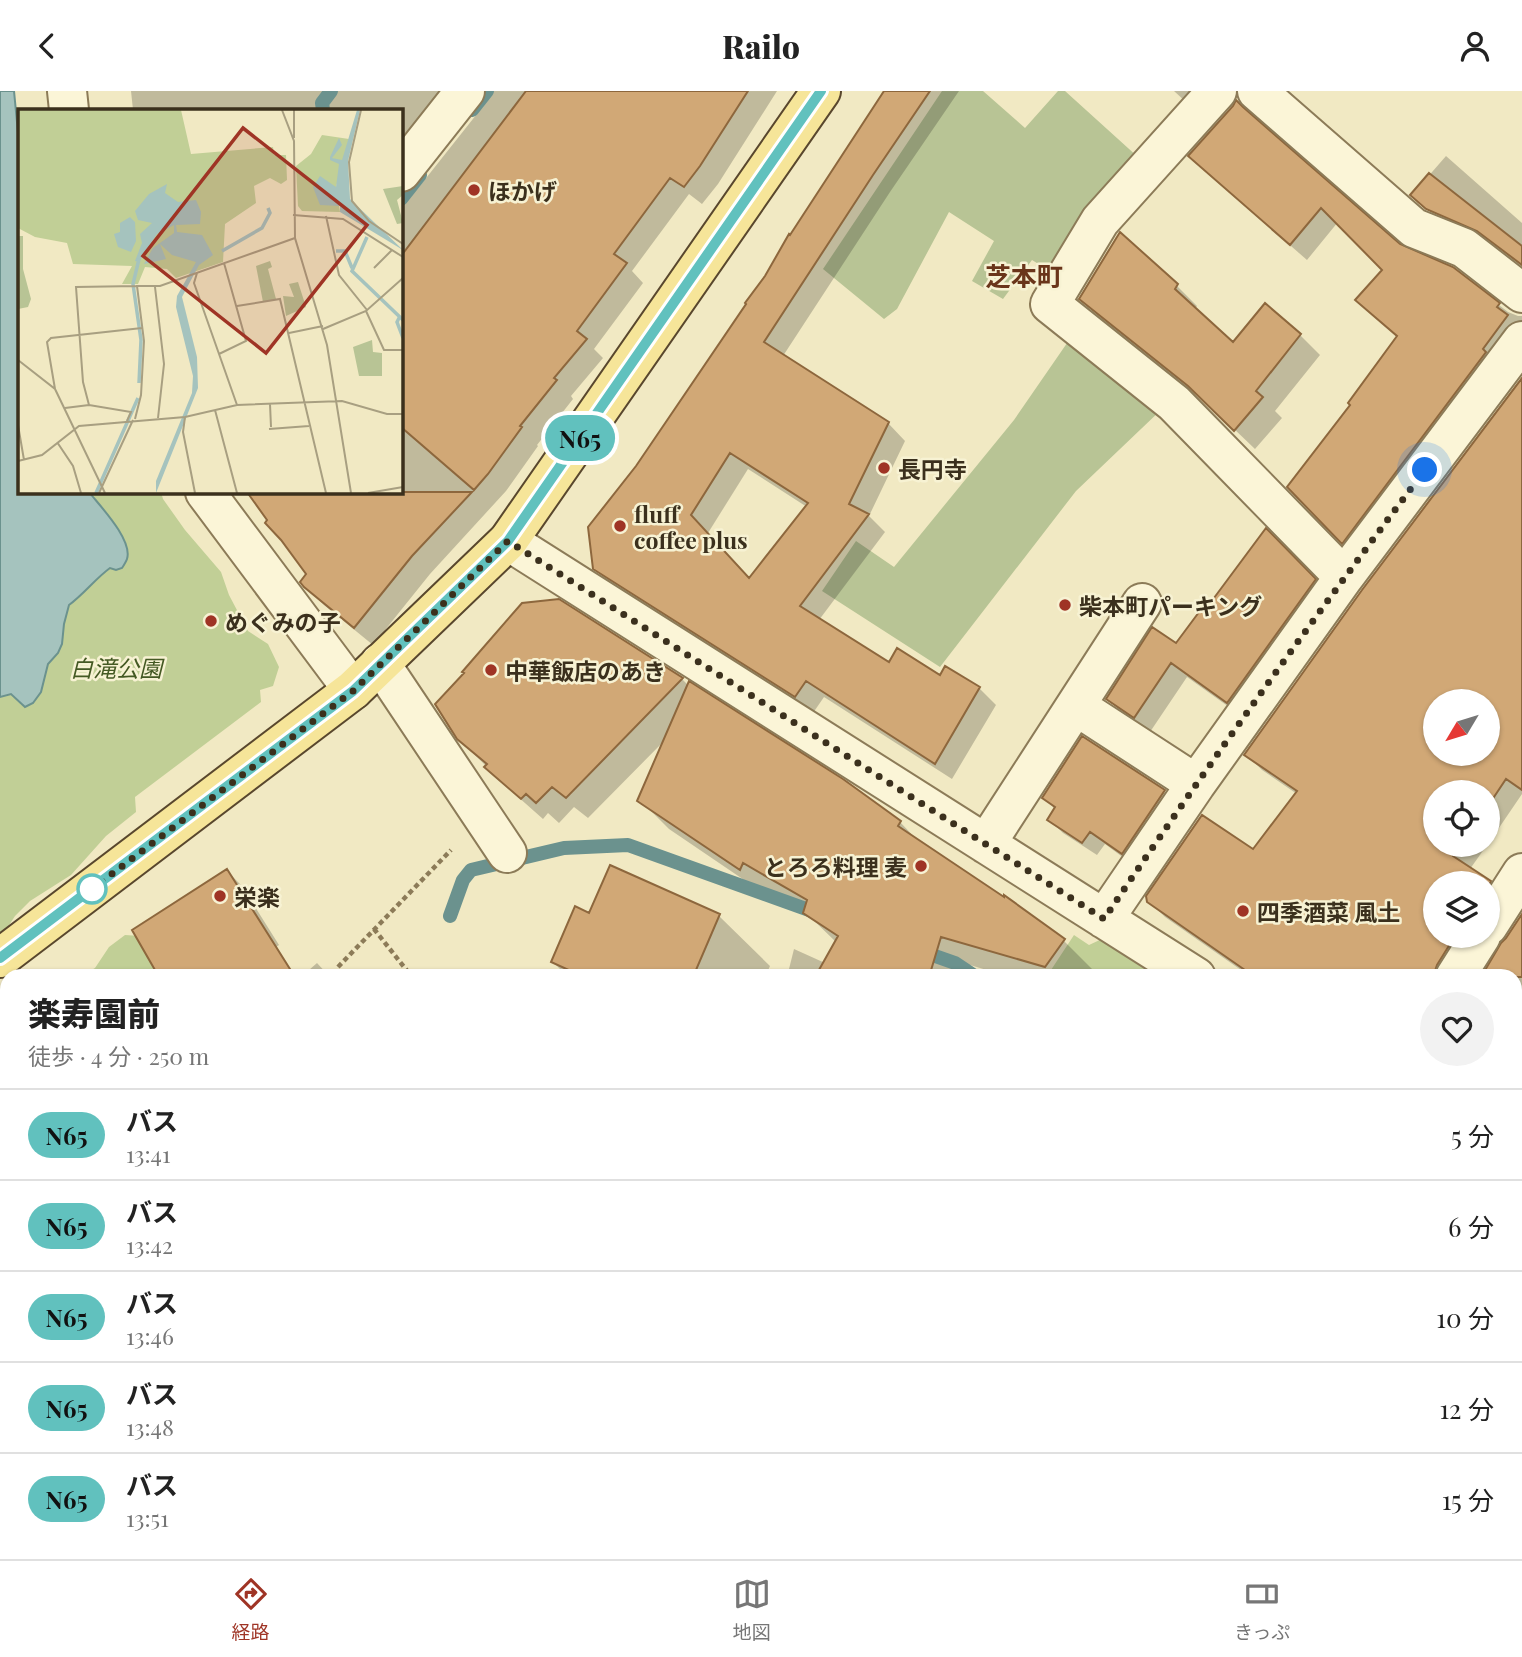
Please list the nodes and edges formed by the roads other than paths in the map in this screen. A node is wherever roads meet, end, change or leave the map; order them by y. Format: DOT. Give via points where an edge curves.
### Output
graph roads {
  1 [pos="67,91"];
  2 [pos="465,91"];
  3 [pos="821,91"];
  4 [pos="1217,91"];
  5 [pos="1257,91"];
  6 [pos="69,109"];
  7 [pos="402,171"];
  8 [pos="1522,293"];
  9 [pos="1522,341"];
  10 [pos="206,493"];
  11 [pos="508,541"];
  12 [pos="1344,577"];
  13 [pos="1142,603"];
  14 [pos="380,663"];
  15 [pos="353,691"];
  16 [pos="1076,706"];
  17 [pos="1196,784"];
  18 [pos="986,844"];
  19 [pos="508,853"];
  20 [pos="1522,873"];
  21 [pos="1500,907"];
  22 [pos="1104,919"];
  23 [pos="1473,948"];
  24 [pos="0,958"];
  25 [pos="1183,969"];
  26 [pos="1460,969"];
  1 -- 6 [label="street"];
  2 -- 7 [label="street"];
  3 -- 11 [label="main road"];
  4 -- 12 [label="street" via="1100,221 1050,304 1174,403"];
  5 -- 8 [label="street" via="1414,227 1464,248"];
  9 -- 12 [label="street"];
  10 -- 15 [label="street"];
  11 -- 14 [label="main road"];
  11 -- 18 [label="street"];
  12 -- 17 [label="street"];
  13 -- 16 [label="street"];
  14 -- 15 [label="main road"];
  14 -- 19 [label="street"];
  15 -- 24 [label="main road"];
  16 -- 17 [label="street"];
  16 -- 18 [label="street"];
  17 -- 22 [label="street"];
  18 -- 22 [label="street"];
  20 -- 21 [label="street"];
  22 -- 25 [label="street"];
  23 -- 26 [label="street"];
}
